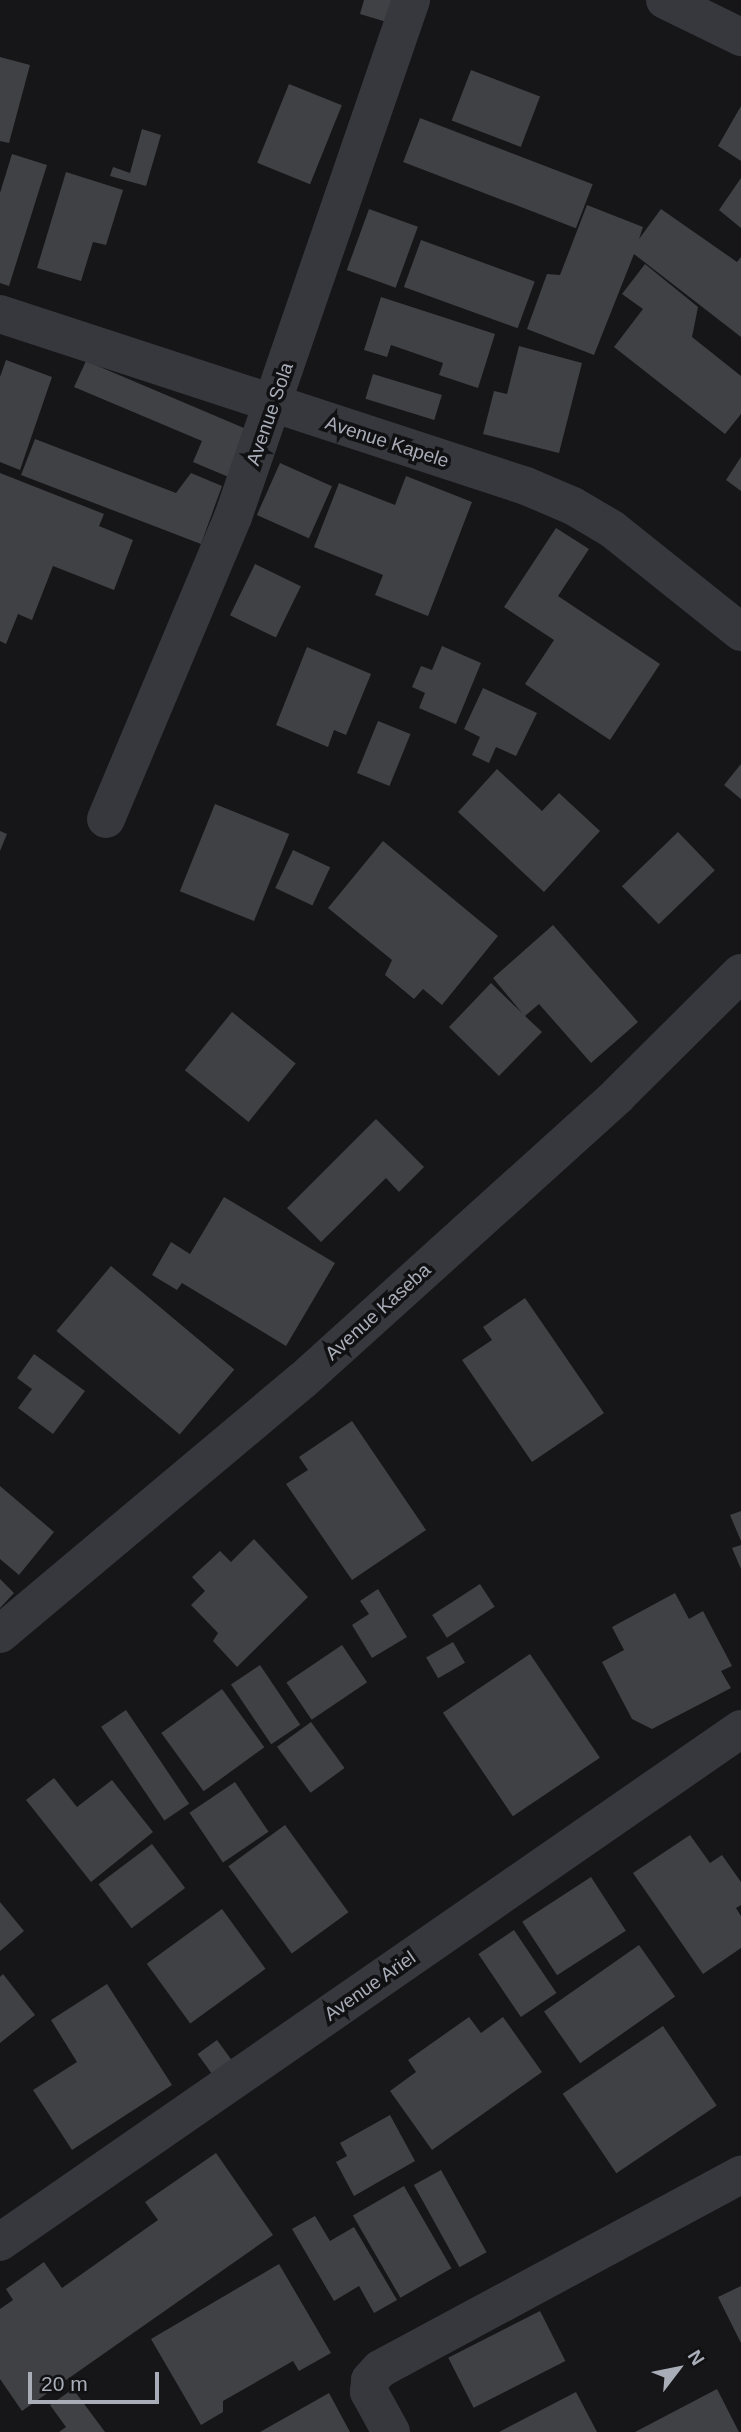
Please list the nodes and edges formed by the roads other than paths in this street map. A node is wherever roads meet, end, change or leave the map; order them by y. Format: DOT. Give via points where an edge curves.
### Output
graph roads {
  1 [pos="411,0"];
  2 [pos="665,0"];
  3 [pos="741,37"];
  4 [pos="0,314"];
  5 [pos="274,405"];
  6 [pos="741,632"];
  7 [pos="106,819"];
  8 [pos="741,973"];
  9 [pos="0,1634"];
  10 [pos="741,1729"];
  11 [pos="741,2175"];
  12 [pos="0,2242"];
  13 [pos="391,2432"];
  1 -- 5 [label="street, Avenue Sola"];
  2 -- 3 [label="street"];
  4 -- 5 [label="street, Avenue Kapele"];
  5 -- 6 [label="street, Avenue Kapele" via="526,486 572,506 612,529"];
  5 -- 7 [label="street, Avenue Sola" via="233,517"];
  8 -- 9 [label="street, Avenue Kaseba" via="618,1095 303,1380"];
  10 -- 12 [label="street, Avenue Ariel"];
  11 -- 13 [label="street" via="380,2369 370,2380 369,2392"];
}
